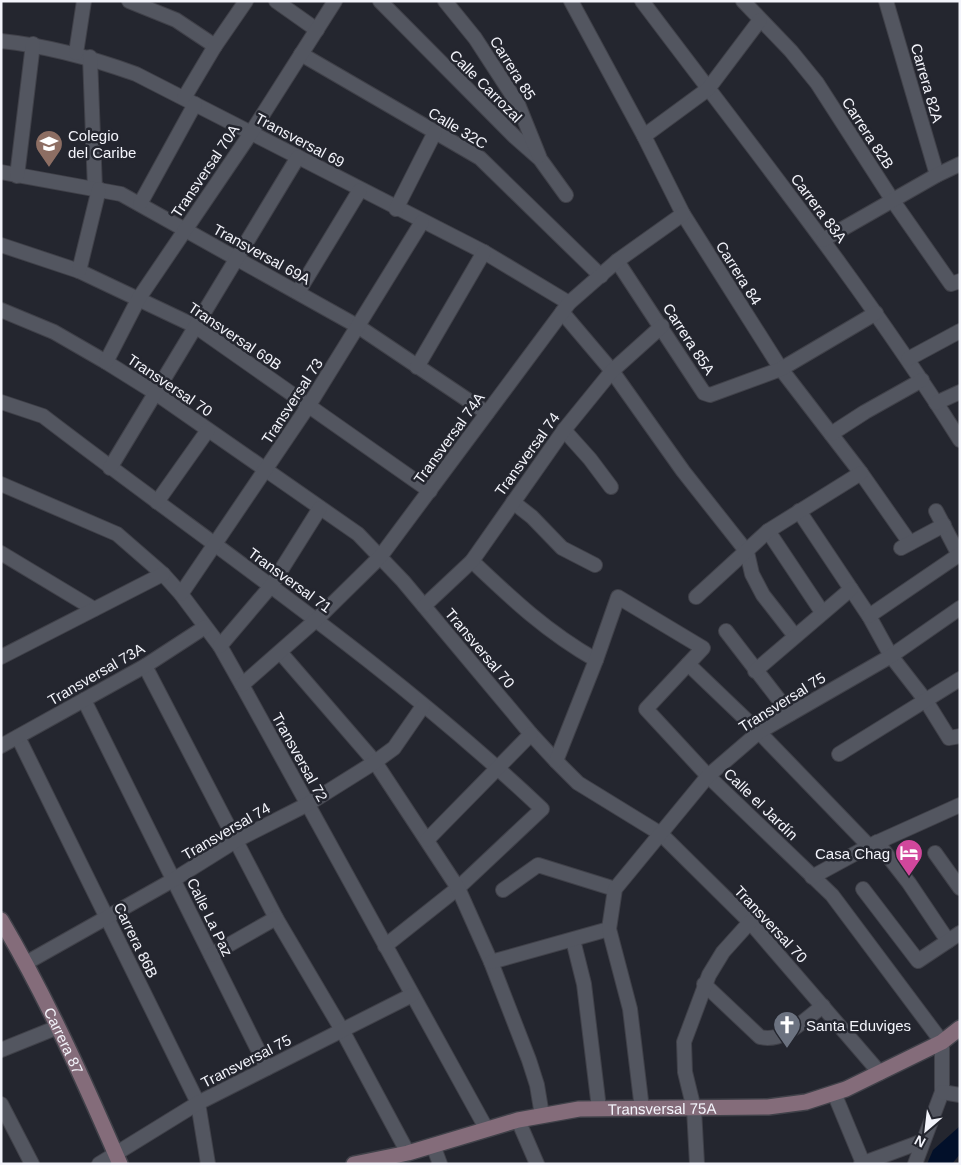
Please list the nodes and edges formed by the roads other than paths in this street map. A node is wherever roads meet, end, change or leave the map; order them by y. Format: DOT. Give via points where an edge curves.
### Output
graph roads {
  1 [pos="84,1"];
  2 [pos="129,1"];
  3 [pos="246,1"];
  4 [pos="276,1"];
  5 [pos="335,1"];
  6 [pos="380,1"];
  7 [pos="445,1"];
  8 [pos="571,1"];
  9 [pos="642,1"];
  10 [pos="743,1"];
  11 [pos="886,1"];
  12 [pos="760,20"];
  13 [pos="317,30"];
  14 [pos="1,41"];
  15 [pos="32,44"];
  16 [pos="215,46"];
  17 [pos="76,53"];
  18 [pos="301,54"];
  19 [pos="90,57"];
  20 [pos="708,89"];
  21 [pos="190,101"];
  22 [pos="435,132"];
  23 [pos="251,133"];
  24 [pos="644,136"];
  25 [pos="298,157"];
  26 [pos="540,160"];
  27 [pos="960,164"];
  28 [pos="1,172"];
  29 [pos="936,174"];
  30 [pos="17,176"];
  31 [pos="97,189"];
  32 [pos="360,190"];
  33 [pos="566,195"];
  34 [pos="893,202"];
  35 [pos="140,204"];
  36 [pos="396,209"];
  37 [pos="683,214"];
  38 [pos="422,222"];
  39 [pos="185,229"];
  40 [pos="823,240"];
  41 [pos="1,245"];
  42 [pos="484,252"];
  43 [pos="237,259"];
  44 [pos="617,261"];
  45 [pos="79,270"];
  46 [pos="601,276"];
  47 [pos="960,281"];
  48 [pos="298,292"];
  49 [pos="140,298"];
  50 [pos="566,308"];
  51 [pos="1,310"];
  52 [pos="876,313"];
  53 [pos="196,326"];
  54 [pos="662,326"];
  55 [pos="359,327"];
  56 [pos="960,331"];
  57 [pos="908,359"];
  58 [pos="106,362"];
  59 [pos="417,367"];
  60 [pos="781,369"];
  61 [pos="612,371"];
  62 [pos="922,380"];
  63 [pos="154,392"];
  64 [pos="960,392"];
  65 [pos="1,402"];
  66 [pos="936,403"];
  67 [pos="309,405"];
  68 [pos="487,413"];
  69 [pos="208,430"];
  70 [pos="564,430"];
  71 [pos="831,434"];
  72 [pos="960,440"];
  73 [pos="110,468"];
  74 [pos="266,471"];
  75 [pos="861,473"];
  76 [pos="1,484"];
  77 [pos="611,487"];
  78 [pos="430,491"];
  79 [pos="157,502"];
  80 [pos="513,502"];
  81 [pos="320,508"];
  82 [pos="798,511"];
  83 [pos="936,511"];
  84 [pos="944,524"];
  85 [pos="768,531"];
  86 [pos="215,545"];
  87 [pos="747,552"];
  88 [pos="1,554"];
  89 [pos="959,554"];
  90 [pos="380,557"];
  91 [pos="472,561"];
  92 [pos="595,564"];
  93 [pos="163,574"];
  94 [pos="271,586"];
  95 [pos="851,589"];
  96 [pos="181,594"];
  97 [pos="696,597"];
  98 [pos="424,606"];
  99 [pos="960,608"];
  100 [pos="94,609"];
  101 [pos="822,612"];
  102 [pos="869,616"];
  103 [pos="317,619"];
  104 [pos="205,626"];
  105 [pos="726,631"];
  106 [pos="795,636"];
  107 [pos="220,646"];
  108 [pos="280,652"];
  109 [pos="892,656"];
  110 [pos="1,657"];
  111 [pos="596,660"];
  112 [pos="688,664"];
  113 [pos="145,666"];
  114 [pos="755,671"];
  115 [pos="960,679"];
  116 [pos="242,685"];
  117 [pos="84,700"];
  118 [pos="926,701"];
  119 [pos="423,706"];
  120 [pos="790,714"];
  121 [pos="759,732"];
  122 [pos="531,734"];
  123 [pos="960,736"];
  124 [pos="18,737"];
  125 [pos="1,746"];
  126 [pos="839,754"];
  127 [pos="556,761"];
  128 [pos="375,762"];
  129 [pos="498,768"];
  130 [pos="708,776"];
  131 [pos="308,804"];
  132 [pos="960,805"];
  133 [pos="661,834"];
  134 [pos="237,840"];
  135 [pos="427,840"];
  136 [pos="873,844"];
  137 [pos="935,853"];
  138 [pos="812,877"];
  139 [pos="173,880"];
  140 [pos="458,888"];
  141 [pos="960,888"];
  142 [pos="615,889"];
  143 [pos="863,889"];
  144 [pos="503,890"];
  145 [pos="107,918"];
  146 [pos="276,918"];
  147 [pos="1,920"];
  148 [pos="750,922"];
  149 [pos="609,930"];
  150 [pos="954,937"];
  151 [pos="573,940"];
  152 [pos="385,946"];
  153 [pos="211,955"];
  154 [pos="491,962"];
  155 [pos="26,963"];
  156 [pos="704,984"];
  157 [pos="412,995"];
  158 [pos="823,1006"];
  159 [pos="58,1027"];
  160 [pos="960,1028"];
  161 [pos="342,1030"];
  162 [pos="942,1042"];
  163 [pos="1,1050"];
  164 [pos="267,1068"];
  165 [pos="880,1073"];
  166 [pos="942,1092"];
  167 [pos="834,1093"];
  168 [pos="960,1095"];
  169 [pos="1,1104"];
  170 [pos="198,1104"];
  171 [pos="599,1108"];
  172 [pos="642,1108"];
  173 [pos="694,1109"];
  174 [pos="542,1115"];
  175 [pos="518,1120"];
  176 [pos="486,1128"];
  177 [pos="923,1141"];
  178 [pos="433,1145"];
  179 [pos="408,1153"];
  180 [pos="118,1159"];
  181 [pos="32,1164"];
  182 [pos="99,1164"];
  183 [pos="208,1164"];
  184 [pos="354,1164"];
  185 [pos="440,1164"];
  186 [pos="536,1164"];
  187 [pos="697,1164"];
  188 [pos="862,1164"];
  189 [pos="914,1164"];
  1 -- 17 [label="street"];
  2 -- 16 [label="street" via="176,20"];
  3 -- 16 [label="street"];
  4 -- 13 [label="street"];
  5 -- 13 [label="street, Transversal 70A"];
  6 -- 26 [label="street, Calle Carrozal"];
  7 -- 26 [label="street, Carrera 85" via="475,38 518,104"];
  8 -- 24 [label="street, Carrera 84"];
  9 -- 20 [label="street, Carrera 83A"];
  10 -- 12 [label="street, Carrera 82B"];
  11 -- 29 [label="street, Carrera 82A"];
  12 -- 20 [label="street"];
  12 -- 34 [label="street, Carrera 82B" via="817,83"];
  13 -- 18 [label="street, Transversal 70A"];
  14 -- 15 [label="street, Transversal 69"];
  15 -- 17 [label="street, Transversal 69"];
  15 -- 30 [label="street"];
  16 -- 21 [label="street"];
  17 -- 19 [label="street, Transversal 69"];
  18 -- 22 [label="street, Calle 32C"];
  18 -- 23 [label="street, Transversal 70A"];
  19 -- 21 [label="street, Transversal 69" via="136,74"];
  19 -- 31 [label="street"];
  20 -- 24 [label="street"];
  20 -- 40 [label="street, Carrera 83A"];
  21 -- 23 [label="street, Transversal 69"];
  21 -- 35 [label="street"];
  22 -- 36 [label="street"];
  22 -- 46 [label="street, Calle 32C" via="480,158"];
  23 -- 25 [label="street, Transversal 69"];
  23 -- 39 [label="street, Transversal 70A"];
  24 -- 37 [label="street, Carrera 84"];
  25 -- 32 [label="street, Transversal 69"];
  25 -- 43 [label="street"];
  26 -- 33 [label="street, Calle Carrozal"];
  27 -- 29 [label="street"];
  28 -- 30 [label="street, Transversal 69A"];
  29 -- 34 [label="street"];
  30 -- 31 [label="street, Transversal 69A"];
  31 -- 35 [label="street, Transversal 69A" via="121,194"];
  31 -- 45 [label="street"];
  32 -- 36 [label="street, Transversal 69"];
  32 -- 48 [label="street"];
  34 -- 40 [label="street"];
  34 -- 47 [label="street, Carrera 82B" via="951,284"];
  35 -- 39 [label="street, Transversal 69A"];
  36 -- 38 [label="street, Transversal 69"];
  37 -- 44 [label="street, Transversal 74A"];
  37 -- 60 [label="street, Carrera 84"];
  38 -- 42 [label="street, Transversal 69"];
  38 -- 55 [label="street, Transversal 73"];
  39 -- 43 [label="street, Transversal 69A"];
  39 -- 49 [label="street, Transversal 70A"];
  40 -- 52 [label="street, Carrera 83A"];
  41 -- 45 [label="street, Transversal 69B"];
  42 -- 50 [label="street, Transversal 69"];
  42 -- 59 [label="street"];
  43 -- 48 [label="street, Transversal 69A"];
  43 -- 53 [label="street"];
  44 -- 46 [label="street, Transversal 74A"];
  44 -- 54 [label="street, Carrera 85A"];
  45 -- 49 [label="street, Transversal 69B"];
  46 -- 50 [label="street, Transversal 74A"];
  48 -- 55 [label="street, Transversal 69A"];
  49 -- 53 [label="street, Transversal 69B"];
  49 -- 58 [label="street, Transversal 70A"];
  50 -- 61 [label="street, Transversal 69"];
  50 -- 68 [label="street, Transversal 74A"];
  51 -- 58 [label="street, Transversal 70" via="54,332"];
  52 -- 57 [label="street, Carrera 83A"];
  52 -- 60 [label="street"];
  53 -- 63 [label="street"];
  53 -- 67 [label="street, Transversal 69B"];
  54 -- 60 [label="street, Carrera 85A" via="704,393 710,395"];
  54 -- 61 [label="street, Transversal 74"];
  55 -- 59 [label="street, Transversal 69A"];
  55 -- 67 [label="street, Transversal 73"];
  56 -- 57 [label="street"];
  57 -- 62 [label="street, Carrera 83A"];
  58 -- 63 [label="street, Transversal 70"];
  59 -- 68 [label="street, Transversal 69A"];
  60 -- 71 [label="street, Carrera 84"];
  61 -- 70 [label="street, Transversal 74"];
  61 -- 87 [label="street, Transversal 69" via="683,471"];
  62 -- 66 [label="street, Carrera 83A"];
  62 -- 71 [label="street"];
  63 -- 69 [label="street, Transversal 70"];
  63 -- 73 [label="street"];
  64 -- 66 [label="street"];
  65 -- 73 [label="street, Transversal 71" via="43,416"];
  66 -- 72 [label="street, Carrera 83A"];
  67 -- 74 [label="street, Transversal 73"];
  67 -- 78 [label="street, Transversal 69B"];
  68 -- 78 [label="street, Transversal 74A"];
  69 -- 74 [label="street, Transversal 70"];
  69 -- 79 [label="street"];
  70 -- 77 [label="street"];
  70 -- 80 [label="street, Transversal 74"];
  71 -- 75 [label="street, Carrera 84"];
  73 -- 79 [label="street, Transversal 71"];
  74 -- 81 [label="street, Transversal 70"];
  74 -- 86 [label="street, Transversal 73"];
  75 -- 82 [label="street"];
  75 -- 84 [label="street, Carrera 84" via="905,546"];
  76 -- 93 [label="street, Transversal 72" via="117,534"];
  78 -- 90 [label="street, Transversal 74A"];
  79 -- 86 [label="street, Transversal 71"];
  80 -- 91 [label="street, Transversal 74"];
  80 -- 92 [label="street" via="562,548"];
  81 -- 90 [label="street, Transversal 70" via="358,534"];
  81 -- 94 [label="street"];
  82 -- 85 [label="street"];
  82 -- 95 [label="street"];
  83 -- 84 [label="street"];
  84 -- 89 [label="street"];
  85 -- 87 [label="street"];
  85 -- 101 [label="street"];
  86 -- 94 [label="street, Transversal 71"];
  86 -- 96 [label="street, Transversal 73"];
  87 -- 97 [label="street"];
  87 -- 106 [label="street" via="752,574 763,595"];
  88 -- 100 [label="street"];
  89 -- 102 [label="street"];
  90 -- 98 [label="street, Transversal 70"];
  90 -- 103 [label="street, Transversal 74A"];
  91 -- 98 [label="street, Transversal 74"];
  91 -- 111 [label="street" via="531,616"];
  93 -- 96 [label="street, Transversal 72"];
  93 -- 100 [label="street"];
  94 -- 103 [label="street, Transversal 71"];
  94 -- 107 [label="street"];
  95 -- 101 [label="street"];
  95 -- 102 [label="street"];
  96 -- 104 [label="street, Transversal 72"];
  98 -- 122 [label="street, Transversal 70"];
  99 -- 109 [label="street, Transversal 75"];
  100 -- 110 [label="street"];
  101 -- 106 [label="street"];
  102 -- 109 [label="street"];
  103 -- 108 [label="street, Transversal 74A"];
  103 -- 119 [label="street, Transversal 71"];
  104 -- 107 [label="street, Transversal 72"];
  104 -- 113 [label="street, Transversal 73A"];
  105 -- 114 [label="street"];
  106 -- 114 [label="street"];
  107 -- 116 [label="street, Transversal 72"];
  108 -- 116 [label="street, Transversal 74A"];
  108 -- 128 [label="street"];
  109 -- 118 [label="street"];
  109 -- 120 [label="street, Transversal 75"];
  111 -- 112 [label="street" via="616,599 621,596 703,648"];
  111 -- 127 [label="street"];
  112 -- 121 [label="street"];
  112 -- 130 [label="street, Calle el Jardín" via="646,710"];
  113 -- 117 [label="street, Transversal 73A"];
  113 -- 134 [label="street"];
  114 -- 120 [label="street"];
  115 -- 118 [label="street"];
  116 -- 131 [label="street, Transversal 72"];
  117 -- 124 [label="street, Transversal 73A"];
  117 -- 139 [label="street, Calle La Paz"];
  118 -- 123 [label="street" via="949,738"];
  118 -- 126 [label="street"];
  119 -- 128 [label="street, Transversal 74" via="394,748"];
  119 -- 129 [label="street, Transversal 71"];
  120 -- 121 [label="street, Transversal 75"];
  121 -- 130 [label="street, Transversal 75"];
  121 -- 136 [label="street"];
  122 -- 127 [label="street, Transversal 70"];
  122 -- 129 [label="street"];
  124 -- 125 [label="street, Transversal 73A"];
  124 -- 145 [label="street, Carrera 86B"];
  127 -- 133 [label="street, Transversal 70" via="578,783"];
  128 -- 131 [label="street, Transversal 74"];
  128 -- 135 [label="street"];
  129 -- 135 [label="street"];
  129 -- 140 [label="street, Transversal 71" via="542,809"];
  130 -- 133 [label="street, Transversal 75"];
  130 -- 138 [label="street, Calle el Jardín"];
  131 -- 134 [label="street, Transversal 74"];
  131 -- 152 [label="street, Transversal 72"];
  132 -- 136 [label="street"];
  133 -- 142 [label="street, Transversal 75"];
  133 -- 148 [label="street, Transversal 70"];
  134 -- 139 [label="street, Transversal 74"];
  134 -- 146 [label="street"];
  135 -- 140 [label="street"];
  136 -- 138 [label="street"];
  136 -- 150 [label="street"];
  137 -- 141 [label="street"];
  138 -- 162 [label="street, Calle el Jardín" via="832,895"];
  139 -- 145 [label="street, Transversal 74"];
  139 -- 153 [label="street, Calle La Paz"];
  140 -- 152 [label="street"];
  140 -- 154 [label="street"];
  142 -- 144 [label="street" via="538,865"];
  142 -- 149 [label="street"];
  143 -- 150 [label="street" via="918,961"];
  145 -- 155 [label="street, Transversal 74"];
  145 -- 170 [label="street, Carrera 86B"];
  146 -- 153 [label="street"];
  146 -- 161 [label="street"];
  147 -- 155 [label="street, Carrera 87"];
  148 -- 156 [label="street" via="717,960"];
  148 -- 158 [label="street, Transversal 70"];
  149 -- 151 [label="street"];
  149 -- 172 [label="street" via="630,1009"];
  151 -- 154 [label="street"];
  151 -- 171 [label="street" via="584,984"];
  152 -- 157 [label="street, Transversal 72"];
  153 -- 164 [label="street, Calle La Paz"];
  154 -- 174 [label="street" via="529,1060"];
  155 -- 159 [label="street, Carrera 87"];
  156 -- 158 [label="street" via="760,1038 779,1038"];
  156 -- 173 [label="street" via="684,1042 685,1072"];
  157 -- 161 [label="street, Transversal 75"];
  157 -- 176 [label="street, Transversal 72"];
  158 -- 165 [label="street, Transversal 70"];
  159 -- 163 [label="street"];
  159 -- 180 [label="street, Carrera 87"];
  160 -- 162 [label="street, Transversal 75A"];
  161 -- 164 [label="street, Transversal 75"];
  161 -- 179 [label="street"];
  162 -- 165 [label="street, Transversal 75A"];
  162 -- 166 [label="street"];
  164 -- 170 [label="street, Transversal 75"];
  165 -- 167 [label="street, Transversal 75A"];
  166 -- 168 [label="street"];
  166 -- 177 [label="street"];
  167 -- 173 [label="street, Transversal 75A" via="806,1102 768,1107"];
  167 -- 188 [label="street"];
  169 -- 181 [label="street"];
  170 -- 180 [label="street, Transversal 75"];
  170 -- 183 [label="street, Carrera 86B"];
  171 -- 172 [label="street, Transversal 75A"];
  171 -- 174 [label="street, Transversal 75A"];
  172 -- 173 [label="street, Transversal 75A"];
  173 -- 187 [label="street"];
  174 -- 175 [label="street, Transversal 75A"];
  175 -- 176 [label="street, Transversal 75A"];
  175 -- 186 [label="street"];
  176 -- 178 [label="street, Transversal 75A"];
  177 -- 188 [label="street"];
  177 -- 189 [label="street"];
  178 -- 179 [label="street, Transversal 75A"];
  178 -- 185 [label="street"];
  179 -- 184 [label="street, Transversal 75A"];
  180 -- 182 [label="street, Transversal 75"];
}
